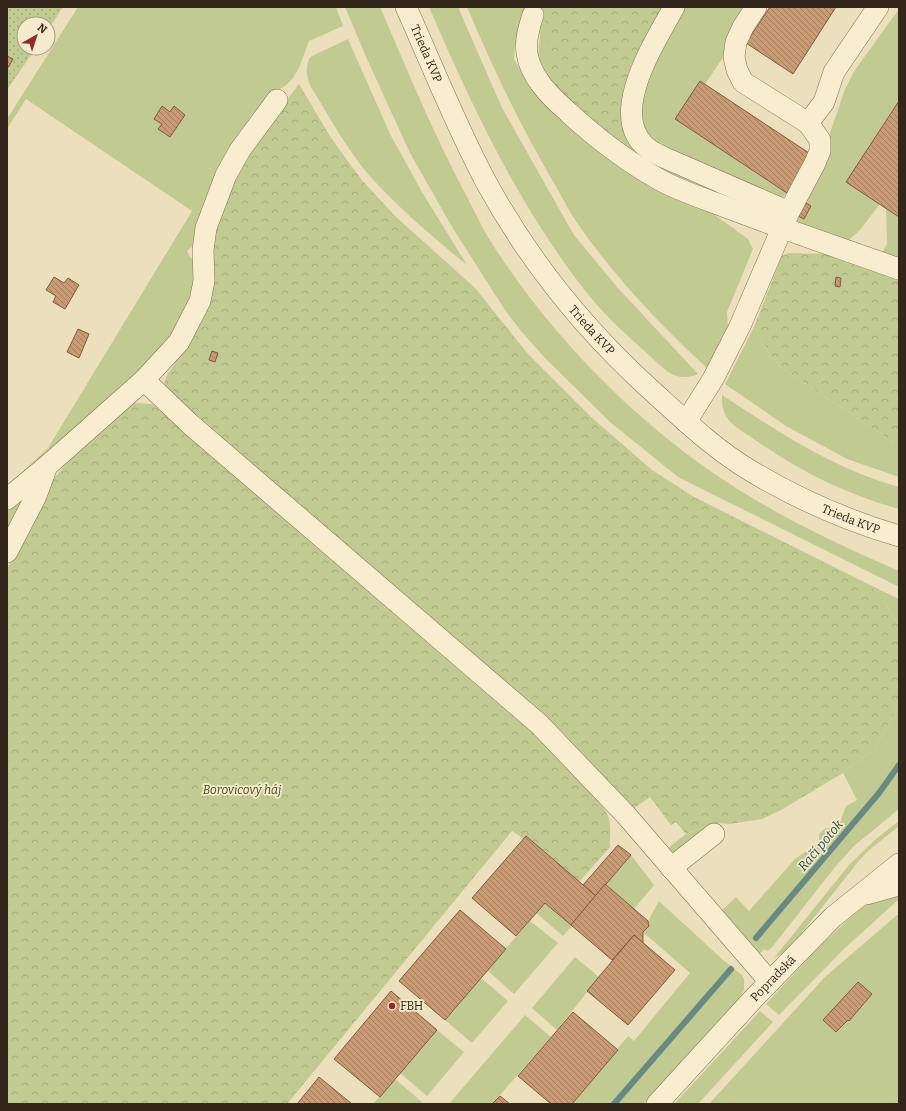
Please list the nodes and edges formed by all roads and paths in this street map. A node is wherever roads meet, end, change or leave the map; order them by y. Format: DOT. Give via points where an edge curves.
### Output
graph roads {
  1 [pos="406,7"];
  2 [pos="674,7"];
  3 [pos="756,7"];
  4 [pos="878,7"];
  5 [pos="533,15"];
  6 [pos="277,100"];
  7 [pos="808,123"];
  8 [pos="786,220"];
  9 [pos="899,269"];
  10 [pos="144,380"];
  11 [pos="686,422"];
  12 [pos="47,466"];
  13 [pos="7,498"];
  14 [pos="899,536"];
  15 [pos="7,552"];
  16 [pos="714,834"];
  17 [pos="899,864"];
  18 [pos="671,868"];
  19 [pos="899,885"];
  20 [pos="855,898"];
  21 [pos="770,982"];
  22 [pos="658,1104"];
  1 -- 11 [label="street, Trieda KVP" via="486,181 517,235 545,276 597,338"];
  2 -- 8 [label="street" via="647,59 634,91 632,117 639,139 649,150"];
  3 -- 7 [label="street" via="736,42 736,70 743,82"];
  4 -- 7 [label="street" via="834,72 824,102"];
  5 -- 8 [label="street" via="527,38 530,67 538,81 594,136 662,181"];
  6 -- 10 [label="street" via="240,150 226,174 206,228 203,250 204,281 196,310 179,342"];
  7 -- 8 [label="street" via="820,140 820,151"];
  8 -- 9 [label="street"];
  8 -- 11 [label="street" via="754,295 713,379"];
  10 -- 12 [label="street"];
  10 -- 18 [label="street" via="190,424 539,724 606,792"];
  11 -- 14 [label="street, Trieda KVP" via="750,470 791,493 842,516"];
  12 -- 13 [label="street"];
  12 -- 15 [label="street" via="36,496"];
  16 -- 18 [label="street"];
  17 -- 20 [label="street, Popradská"];
  18 -- 21 [label="street"];
  19 -- 20 [label="street"];
  20 -- 21 [label="street, Popradská"];
  21 -- 22 [label="street, Popradská"];
}
